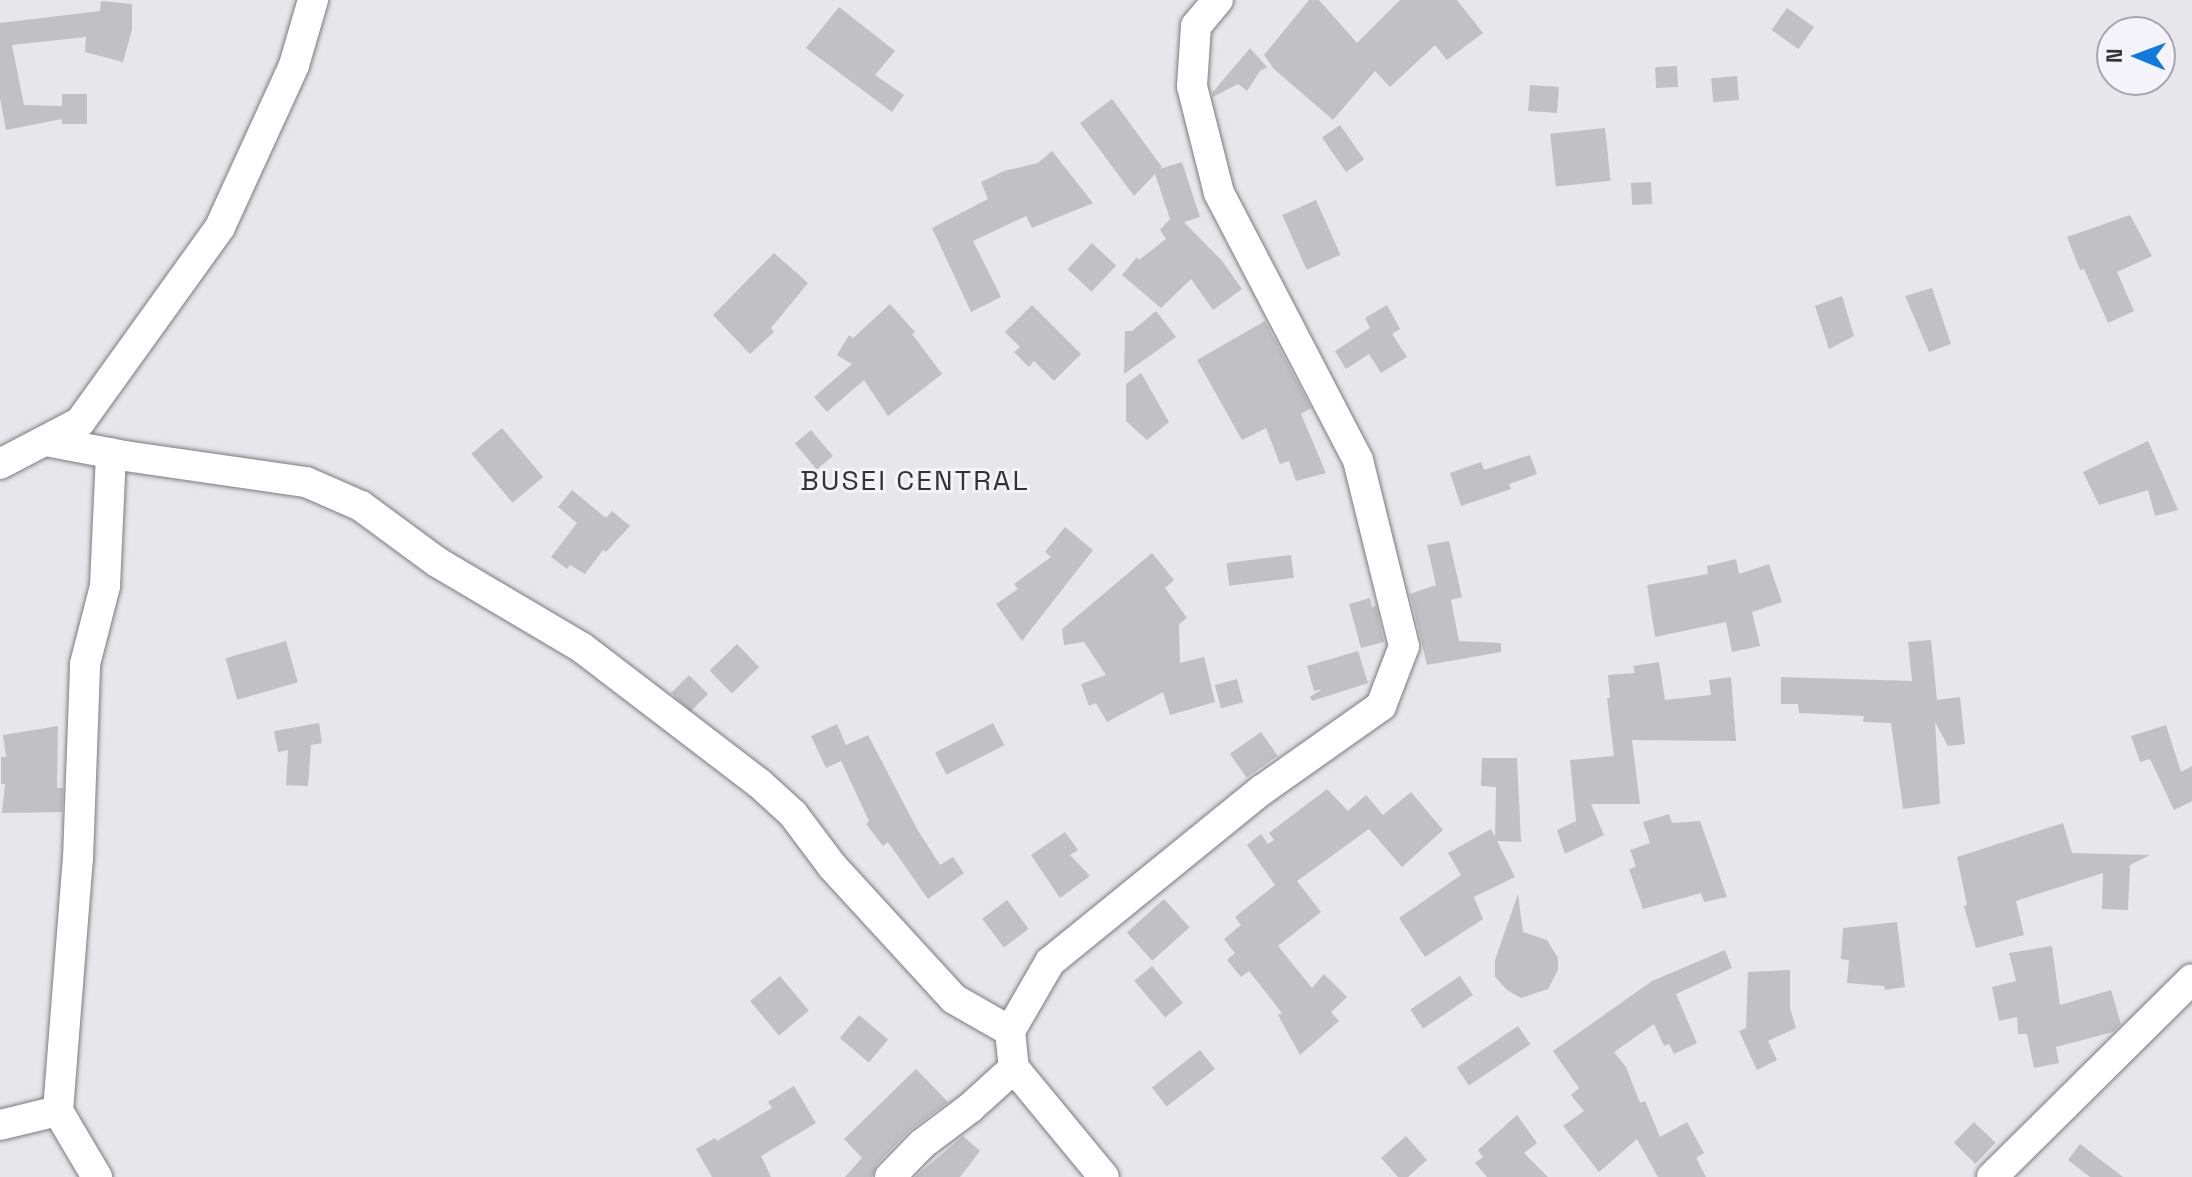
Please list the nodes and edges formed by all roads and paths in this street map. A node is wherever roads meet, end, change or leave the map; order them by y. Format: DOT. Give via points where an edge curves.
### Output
graph roads {
  1 [pos="313,0"];
  2 [pos="1218,0"];
  3 [pos="46,441"];
  4 [pos="111,453"];
  5 [pos="0,464"];
  6 [pos="2192,979"];
  7 [pos="1010,1031"];
  8 [pos="1014,1068"];
  9 [pos="58,1111"];
  10 [pos="0,1125"];
  11 [pos="97,1177"];
  12 [pos="890,1177"];
  13 [pos="1104,1177"];
  14 [pos="1992,1177"];
  1 -- 3 [label="street" via="294,65 220,227 80,422"];
  2 -- 7 [label="street" via="1196,26 1192,86 1219,193 1358,460 1404,646 1381,706 1262,790 1050,962"];
  3 -- 4 [label="street"];
  3 -- 5 [label="street"];
  4 -- 7 [label="street" via="306,482 361,506 437,562 581,647 770,793 954,999"];
  4 -- 9 [label="street" via="105,586 85,664 78,859"];
  6 -- 14 [label="street"];
  7 -- 8 [label="street"];
  8 -- 12 [label="street"];
  8 -- 13 [label="street"];
  9 -- 10 [label="street"];
  9 -- 11 [label="street"];
}
